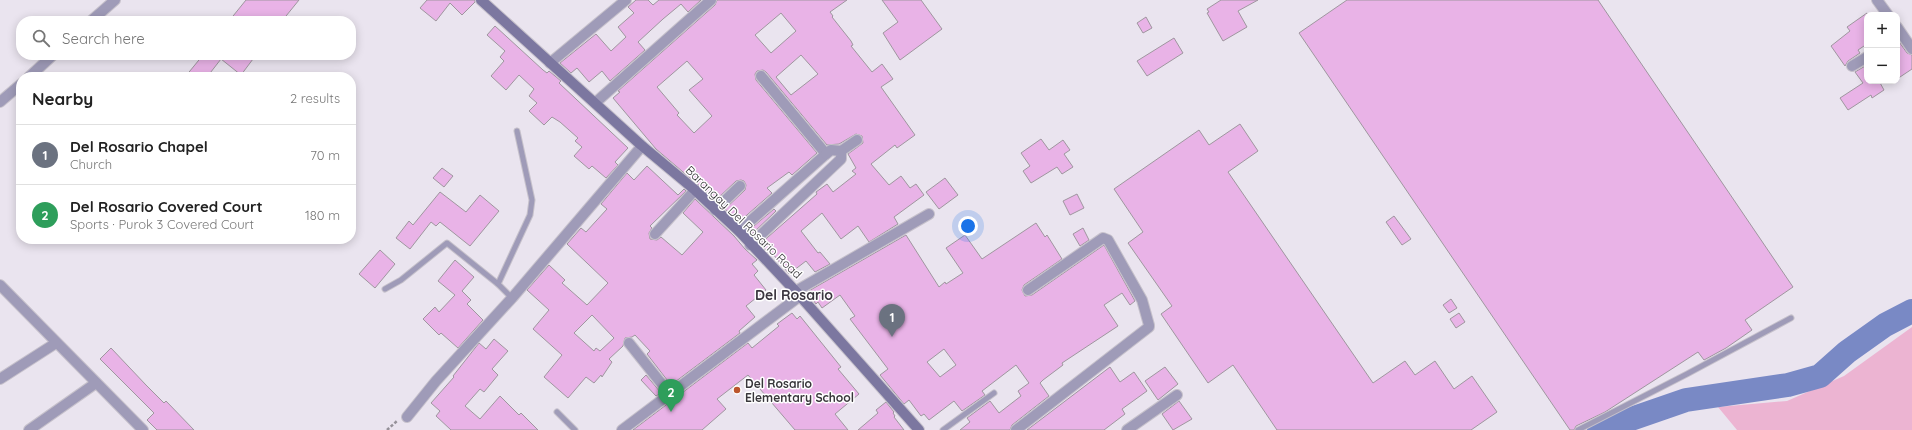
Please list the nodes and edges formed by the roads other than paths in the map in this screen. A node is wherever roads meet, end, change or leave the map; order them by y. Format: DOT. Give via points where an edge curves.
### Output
graph roads {
  1 [pos="115,0"];
  2 [pos="481,0"];
  3 [pos="626,0"];
  4 [pos="711,0"];
  5 [pos="1877,0"];
  6 [pos="1886,12"];
  7 [pos="97,16"];
  8 [pos="1900,34"];
  9 [pos="1912,48"];
  10 [pos="1864,59"];
  11 [pos="48,60"];
  12 [pos="550,63"];
  13 [pos="1852,66"];
  14 [pos="34,72"];
  15 [pos="761,76"];
  16 [pos="16,88"];
  17 [pos="0,102"];
  18 [pos="595,103"];
  19 [pos="517,131"];
  20 [pos="857,140"];
  21 [pos="642,146"];
  22 [pos="842,151"];
  23 [pos="826,154"];
  24 [pos="740,186"];
  25 [pos="695,190"];
  26 [pos="714,210"];
  27 [pos="929,214"];
  28 [pos="738,231"];
  29 [pos="655,234"];
  30 [pos="750,245"];
  31 [pos="498,284"];
  32 [pos="0,285"];
  33 [pos="385,289"];
  34 [pos="1028,290"];
  35 [pos="798,294"];
  36 [pos="512,298"];
  37 [pos="1790,318"];
  38 [pos="56,342"];
  39 [pos="630,343"];
  40 [pos="0,379"];
  41 [pos="96,383"];
  42 [pos="994,393"];
  43 [pos="669,394"];
  44 [pos="1177,395"];
  45 [pos="557,412"];
  46 [pos="407,417"];
  47 [pos="29,430"];
  48 [pos="142,430"];
  49 [pos="575,430"];
  50 [pos="624,430"];
  51 [pos="919,430"];
  52 [pos="943,430"];
  53 [pos="1016,430"];
  54 [pos="1127,430"];
  55 [pos="1578,430"];
  1 -- 7 [label="street"];
  2 -- 12 [label="main road, Barangay Del Rosario Road"];
  3 -- 12 [label="street"];
  4 -- 18 [label="street"];
  5 -- 6 [label="street"];
  8 -- 9 [label="street"];
  10 -- 13 [label="street"];
  11 -- 14 [label="street"];
  12 -- 18 [label="main road, Barangay Del Rosario Road"];
  15 -- 23 [label="street"];
  16 -- 17 [label="street"];
  18 -- 21 [label="main road, Barangay Del Rosario Road"];
  19 -- 31 [label="lane" via="532,200 530,215"];
  20 -- 22 [label="street"];
  21 -- 25 [label="main road, Barangay Del Rosario Road"];
  21 -- 36 [label="street"];
  22 -- 23 [label="street" via="831,150"];
  22 -- 30 [label="street" via="838,163"];
  23 -- 28 [label="street"];
  24 -- 26 [label="street"];
  25 -- 26 [label="main road, Barangay Del Rosario Road"];
  25 -- 29 [label="street"];
  26 -- 28 [label="main road, Barangay Del Rosario Road"];
  27 -- 35 [label="street"];
  28 -- 30 [label="main road, Barangay Del Rosario Road"];
  30 -- 35 [label="main road, Barangay Del Rosario Road"];
  31 -- 33 [label="lane" via="447,243 401,280"];
  31 -- 36 [label="lane"];
  32 -- 38 [label="street"];
  34 -- 53 [label="street" via="1105,238 1142,300 1149,327"];
  35 -- 43 [label="street"];
  35 -- 51 [label="main road, Barangay Del Rosario Road"];
  36 -- 46 [label="street" via="436,380"];
  37 -- 55 [label="lane"];
  38 -- 40 [label="street"];
  38 -- 41 [label="street"];
  39 -- 43 [label="street"];
  41 -- 47 [label="street"];
  41 -- 48 [label="street"];
  42 -- 52 [label="lane"];
  43 -- 50 [label="street"];
  44 -- 54 [label="street"];
  45 -- 49 [label="lane"];
}
